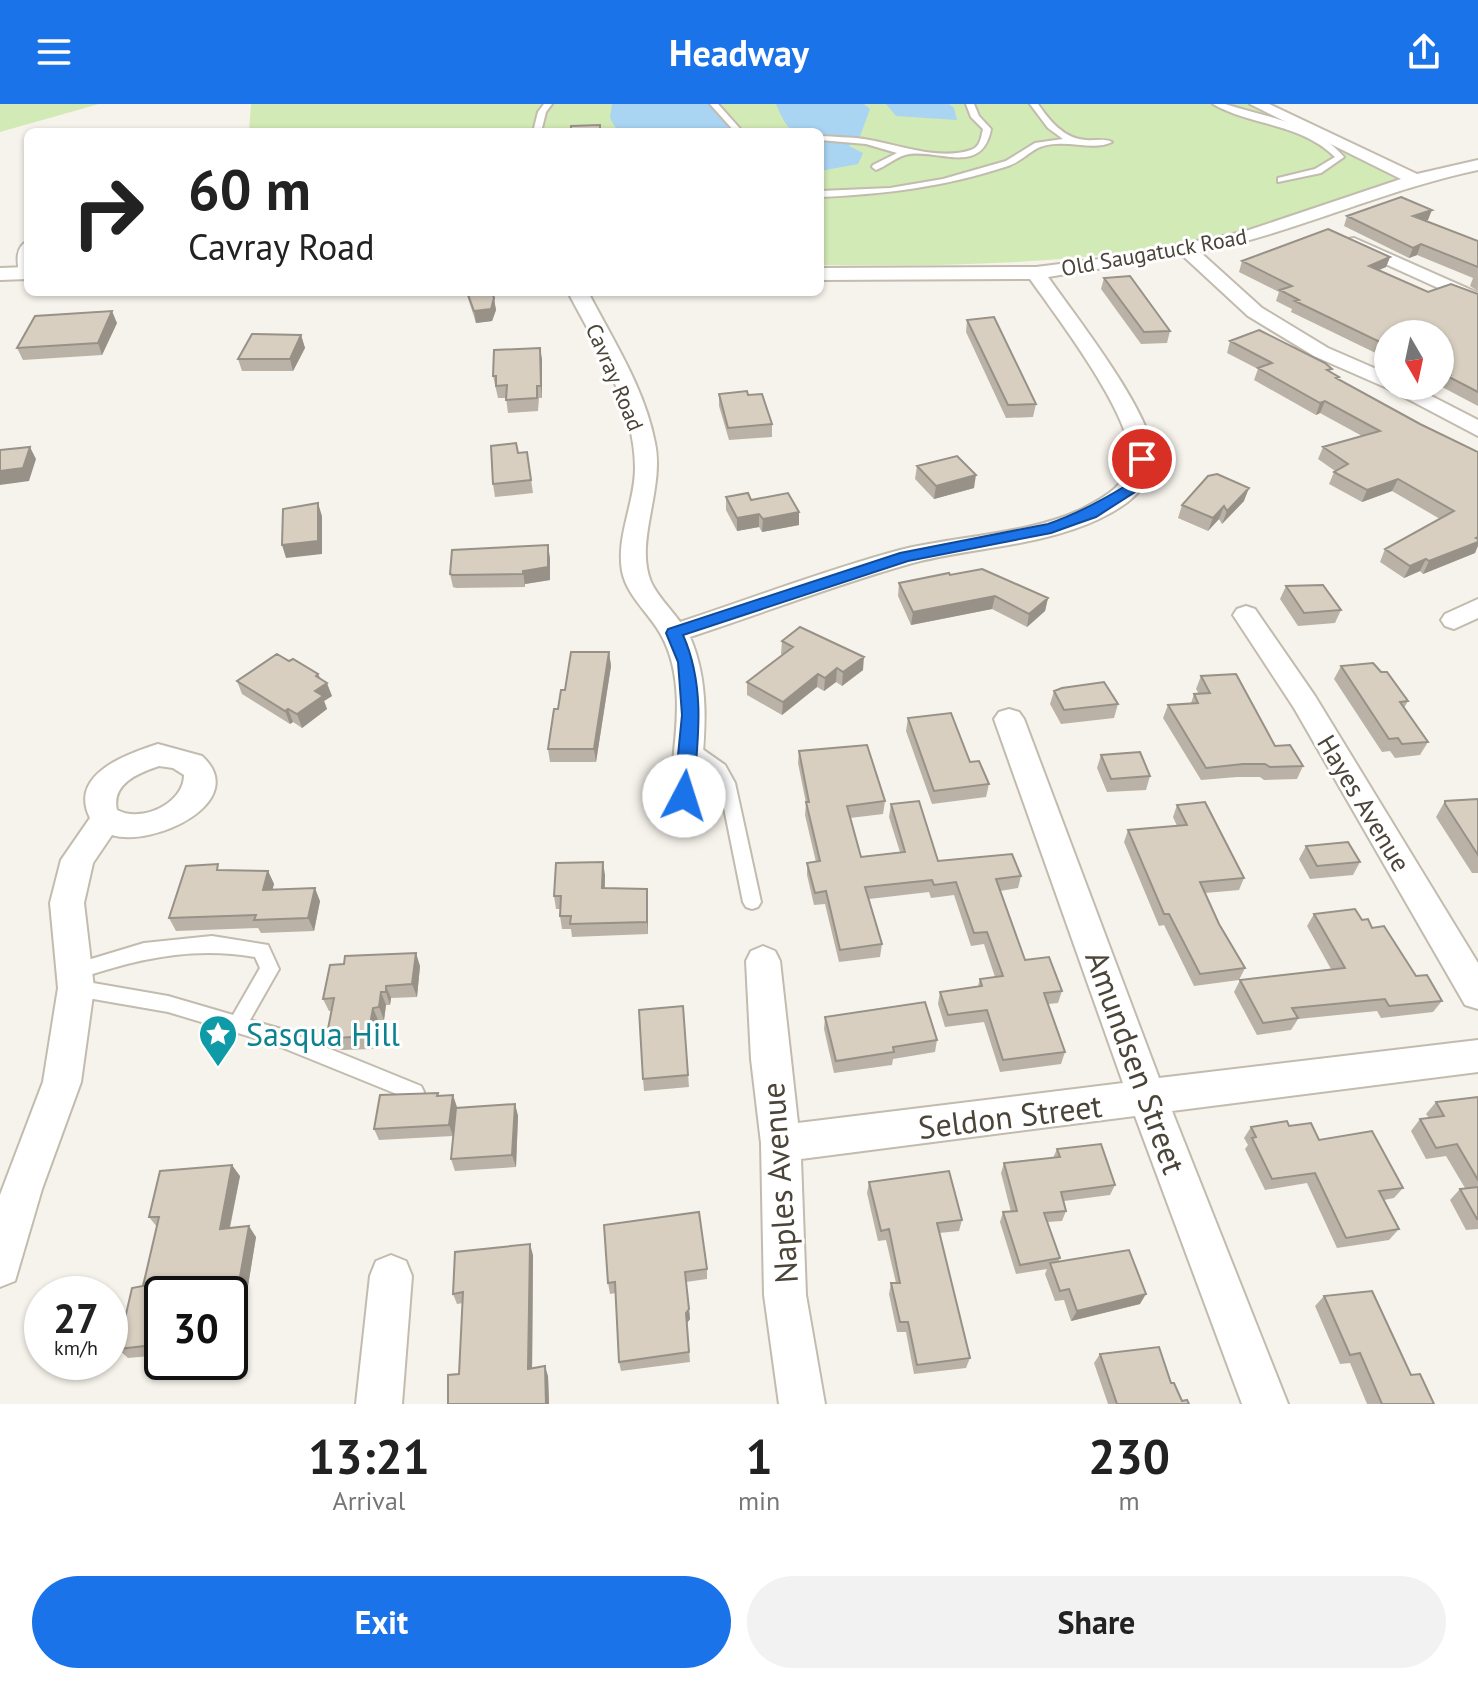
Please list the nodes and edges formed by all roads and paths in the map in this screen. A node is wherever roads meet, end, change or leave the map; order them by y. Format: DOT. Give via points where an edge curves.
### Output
graph roads {
  1 [pos="548,104"];
  2 [pos="714,104"];
  3 [pos="970,104"];
  4 [pos="1034,104"];
  5 [pos="1217,104"];
  6 [pos="1257,104"];
  7 [pos="538,128"];
  8 [pos="735,128"];
  9 [pos="824,138"];
  10 [pos="1070,140"];
  11 [pos="1093,142"];
  12 [pos="905,152"];
  13 [pos="1478,165"];
  14 [pos="876,167"];
  15 [pos="1281,180"];
  16 [pos="1416,180"];
  17 [pos="824,194"];
  18 [pos="1301,219"];
  19 [pos="1187,250"];
  20 [pos="24,273"];
  21 [pos="1036,273"];
  22 [pos="0,274"];
  23 [pos="824,274"];
  24 [pos="580,296"];
  25 [pos="1478,300"];
  26 [pos="1374,376"];
  27 [pos="1423,400"];
  28 [pos="1478,429"];
  29 [pos="1478,607"];
  30 [pos="1246,615"];
  31 [pos="1454,620"];
  32 [pos="674,633"];
  33 [pos="1009,719"];
  34 [pos="688,745"];
  35 [pos="684,796"];
  36 [pos="106,819"];
  37 [pos="752,902"];
  38 [pos="763,961"];
  39 [pos="75,980"];
  40 [pos="1478,994"];
  41 [pos="237,1025"];
  42 [pos="1478,1056"];
  43 [pos="414,1092"];
  44 [pos="1148,1099"];
  45 [pos="781,1143"];
  46 [pos="0,1266"];
  47 [pos="391,1276"];
  48 [pos="379,1404"];
  49 [pos="802,1404"];
  50 [pos="1265,1404"];
  1 -- 7 [label="lane"];
  2 -- 8 [label="lane"];
  3 -- 12 [label="lane" via="987,129 982,148 952,155"];
  4 -- 10 [label="lane"];
  5 -- 15 [label="lane" via="1268,118 1340,157 1318,171"];
  6 -- 16 [label="street"];
  9 -- 12 [label="lane"];
  10 -- 11 [label="lane"];
  10 -- 17 [label="lane" via="1038,145 1009,163 944,181 890,191"];
  12 -- 14 [label="lane"];
  13 -- 16 [label="street, Old Saugatuck Road"];
  16 -- 18 [label="street, Old Saugatuck Road"];
  18 -- 19 [label="street, Old Saugatuck Road"];
  18 -- 25 [label="street"];
  19 -- 21 [label="street, Old Saugatuck Road"];
  19 -- 26 [label="street" via="1266,320"];
  20 -- 22 [label="street"];
  21 -- 23 [label="street, Old Saugatuck Road"];
  21 -- 32 [label="street" via="1104,372 1139,435 1142,459 1133,487 1091,514 1051,528 905,557"];
  24 -- 32 [label="street, Cavray Road" via="639,423 647,467 634,564 646,600"];
  27 -- 28 [label="street"];
  29 -- 31 [label="street"];
  30 -- 40 [label="street, Hayes Avenue" via="1305,703"];
  32 -- 34 [label="street" via="686,662"];
  33 -- 44 [label="street, Amundsen Street"];
  34 -- 35 [label="street"];
  34 -- 37 [label="lane" via="719,769 727,783"];
  36 -- 39 [label="street" via="77,860 67,903"];
  38 -- 45 [label="street, Naples Avenue"];
  39 -- 41 [label="lane"];
  39 -- 41 [label="lane" via="133,951 234,944 261,950 270,969"];
  39 -- 46 [label="street" via="62,1082"];
  41 -- 43 [label="lane"];
  42 -- 44 [label="street, Seldon Street"];
  44 -- 45 [label="street, Seldon Street"];
  44 -- 50 [label="street, Amundsen Street"];
  45 -- 49 [label="street, Naples Avenue" via="785,1295"];
  47 -- 48 [label="street"];
}
